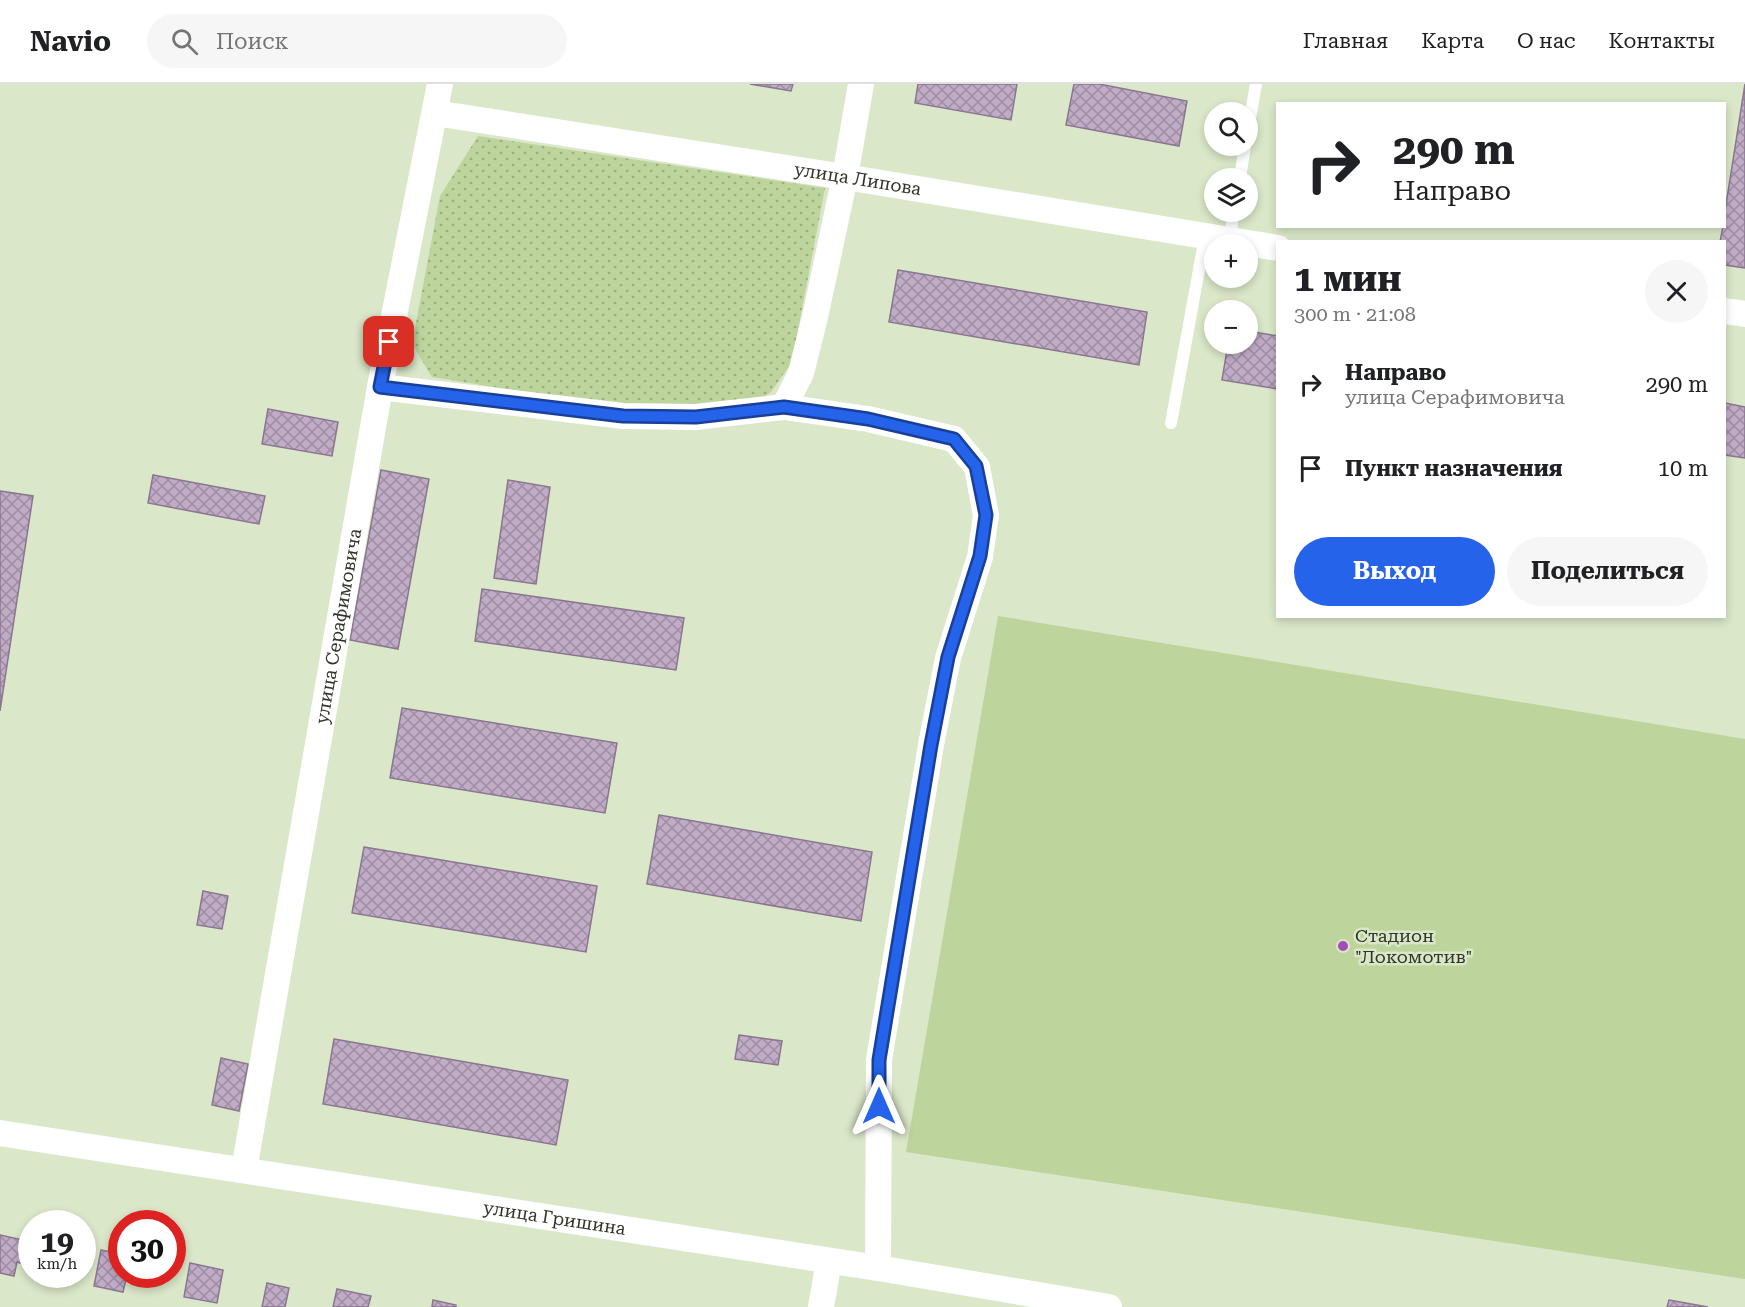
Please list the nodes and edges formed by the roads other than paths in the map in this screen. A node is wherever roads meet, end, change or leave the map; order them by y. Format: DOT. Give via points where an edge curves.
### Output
graph roads {
  1 [pos="440,84"];
  2 [pos="861,84"];
  3 [pos="1256,84"];
  4 [pos="1253,102"];
  5 [pos="435,113"];
  6 [pos="845,177"];
  7 [pos="1204,237"];
  8 [pos="1258,245"];
  9 [pos="1276,248"];
  10 [pos="1205,288"];
  11 [pos="1726,311"];
  12 [pos="1745,314"];
  13 [pos="380,387"];
  14 [pos="784,407"];
  15 [pos="1171,423"];
  16 [pos="0,1133"];
  17 [pos="244,1170"];
  18 [pos="830,1261"];
  19 [pos="878,1268"];
  20 [pos="821,1307"];
  21 [pos="1109,1307"];
  1 -- 5 [label="street, улица Серафимовича"];
  2 -- 6 [label="street"];
  3 -- 4 [label="lane"];
  5 -- 6 [label="street, улица Липова"];
  5 -- 13 [label="street, улица Серафимовича"];
  6 -- 7 [label="street, улица Липова"];
  6 -- 14 [label="street" via="801,374"];
  8 -- 9 [label="street, улица Липова"];
  10 -- 15 [label="lane"];
  11 -- 12 [label="street"];
  13 -- 14 [label="street" via="623,416 696,417"];
  13 -- 17 [label="street, улица Серафимовича"];
  14 -- 19 [label="street" via="868,419 954,439 976,466 986,515 980,556 948,657 879,1060"];
  16 -- 17 [label="street, улица Гришина"];
  17 -- 18 [label="street, улица Гришина"];
  18 -- 19 [label="street, улица Гришина"];
  18 -- 20 [label="street"];
  19 -- 21 [label="street, улица Гришина"];
}
